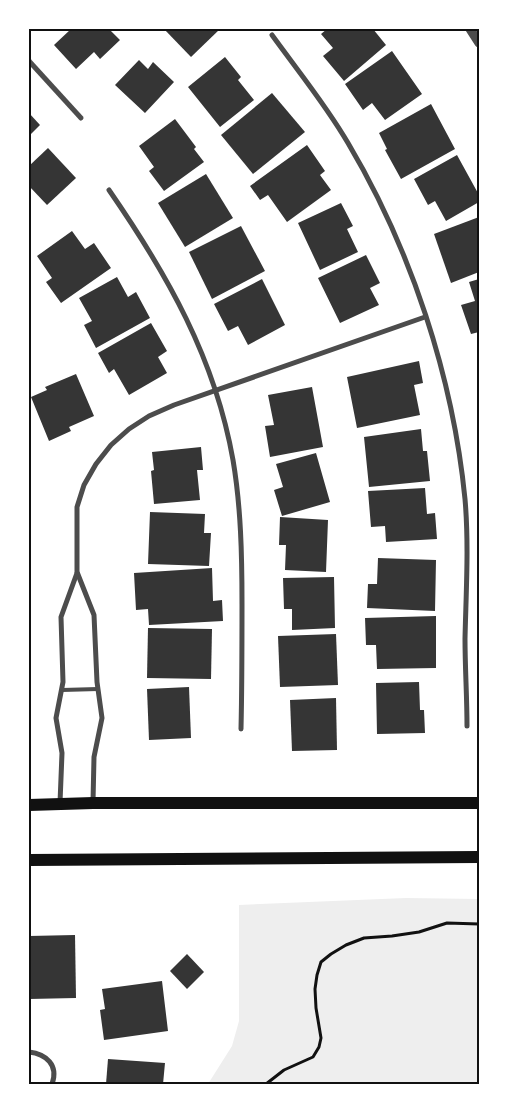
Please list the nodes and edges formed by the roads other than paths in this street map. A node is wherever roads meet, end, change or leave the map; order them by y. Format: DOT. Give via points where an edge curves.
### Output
graph roads {
  1 [pos="470,29"];
  2 [pos="272,35"];
  3 [pos="479,43"];
  4 [pos="29,61"];
  5 [pos="81,118"];
  6 [pos="109,190"];
  7 [pos="425,317"];
  8 [pos="215,391"];
  9 [pos="77,572"];
  10 [pos="98,689"];
  11 [pos="62,690"];
  12 [pos="467,726"];
  13 [pos="241,729"];
  14 [pos="93,803"];
  15 [pos="479,803"];
  16 [pos="29,805"];
  17 [pos="60,805"];
  18 [pos="479,856"];
  19 [pos="29,860"];
  20 [pos="29,1052"];
  21 [pos="52,1084"];
  1 -- 3 [label="street"];
  2 -- 7 [label="street" via="348,142 376,193 406,261"];
  4 -- 5 [label="street"];
  6 -- 8 [label="street" via="141,237 188,319"];
  7 -- 8 [label="street"];
  7 -- 12 [label="street" via="446,384 465,501"];
  8 -- 9 [label="street" via="149,416 129,429 96,464 77,507"];
  8 -- 13 [label="street" via="233,460 239,508 242,552"];
  9 -- 10 [label="street" via="94,615"];
  9 -- 11 [label="street" via="61,617"];
  10 -- 11 [label="lane"];
  10 -- 14 [label="street" via="102,718 94,757"];
  11 -- 17 [label="street" via="56,718 62,753"];
  14 -- 15 [label="main road"];
  14 -- 17 [label="main road"];
  16 -- 17 [label="main road"];
  18 -- 19 [label="main road"];
  20 -- 21 [label="street" via="48,1058 53,1068"];
}
